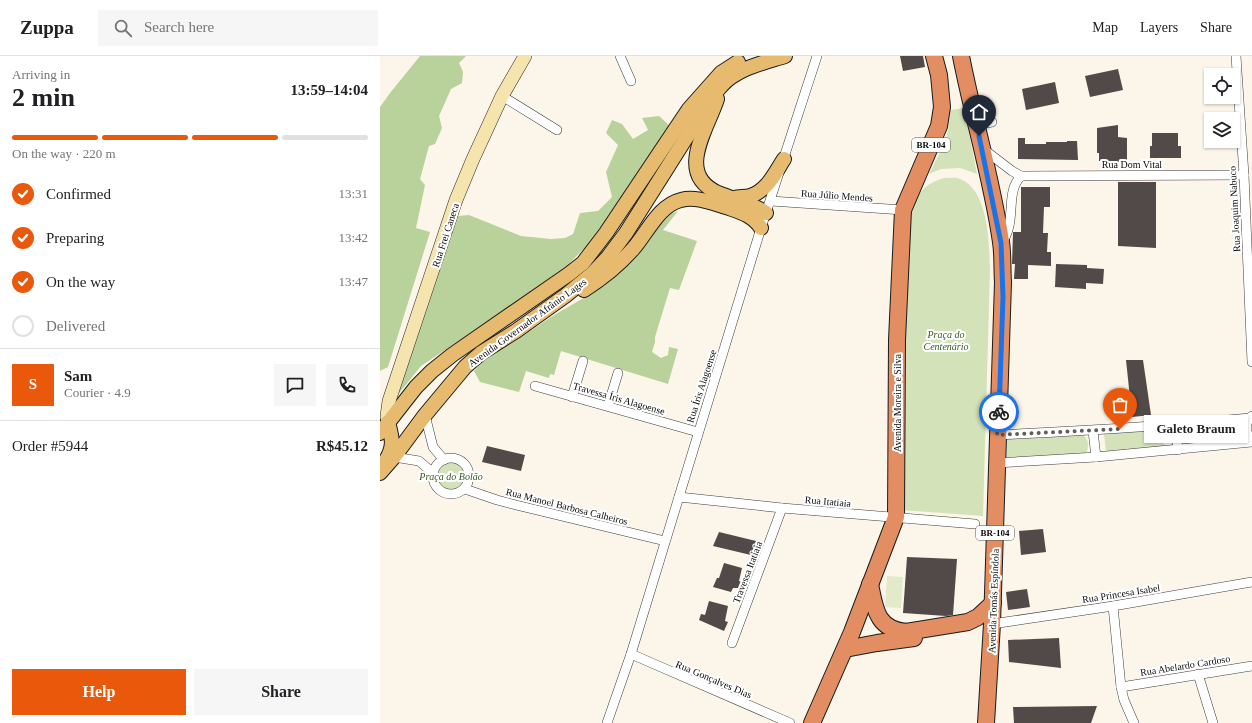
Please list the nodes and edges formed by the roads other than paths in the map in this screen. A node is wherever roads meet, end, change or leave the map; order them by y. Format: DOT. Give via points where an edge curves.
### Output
graph roads {
  1 [pos="525,56"];
  2 [pos="620,56"];
  3 [pos="729,56"];
  4 [pos="754,56"];
  5 [pos="784,56"];
  6 [pos="817,56"];
  7 [pos="934,56"];
  8 [pos="961,56"];
  9 [pos="1236,56"];
  10 [pos="631,81"];
  11 [pos="722,85"];
  12 [pos="502,96"];
  13 [pos="689,109"];
  14 [pos="992,122"];
  15 [pos="976,125"];
  16 [pos="557,130"];
  17 [pos="982,148"];
  18 [pos="784,159"];
  19 [pos="1244,175"];
  20 [pos="1021,176"];
  21 [pos="734,198"];
  22 [pos="769,207"];
  23 [pos="903,210"];
  24 [pos="761,228"];
  25 [pos="1001,243"];
  26 [pos="545,310"];
  27 [pos="583,361"];
  28 [pos="1252,362"];
  29 [pos="618,373"];
  30 [pos="535,386"];
  31 [pos="572,397"];
  32 [pos="608,406"];
  33 [pos="424,415"];
  34 [pos="1251,417"];
  35 [pos="1175,425"];
  36 [pos="384,428"];
  37 [pos="1093,431"];
  38 [pos="698,432"];
  39 [pos="997,435"];
  40 [pos="1252,441"];
  41 [pos="1178,450"];
  42 [pos="394,457"];
  43 [pos="1096,457"];
  44 [pos="444,460"];
  45 [pos="997,463"];
  46 [pos="380,469"];
  47 [pos="380,473"];
  48 [pos="433,473"];
  49 [pos="464,489"];
  50 [pos="679,497"];
  51 [pos="782,508"];
  52 [pos="896,517"];
  53 [pos="975,524"];
  54 [pos="665,541"];
  55 [pos="1252,582"];
  56 [pos="870,584"];
  57 [pos="993,603"];
  58 [pos="1113,606"];
  59 [pos="880,618"];
  60 [pos="992,624"];
  61 [pos="991,641"];
  62 [pos="732,643"];
  63 [pos="877,643"];
  64 [pos="845,649"];
  65 [pos="630,654"];
  66 [pos="1252,666"];
  67 [pos="1198,674"];
  68 [pos="1121,687"];
  69 [pos="607,723"];
  70 [pos="790,723"];
  71 [pos="812,723"];
  72 [pos="986,723"];
  73 [pos="1134,723"];
  74 [pos="1213,723"];
  1 -- 12 [label="street, Rua Frei Caneca"];
  2 -- 10 [label="street"];
  3 -- 13 [label="main road" via="711,73"];
  4 -- 13 [label="main road, Avenida Governador Afrânio Lages" via="721,73"];
  5 -- 11 [label="main road, Avenida Governador Afrânio Lages" via="747,68"];
  6 -- 18 [label="street, Rua Íris Alagoense"];
  7 -- 23 [label="highway, Avenida Moreira e Silva / BR-104" via="942,107 939,126"];
  8 -- 15 [label="highway, Avenida Tomás Espíndola / BR-104"];
  9 -- 19 [label="street, Rua Joaquim Nabuco"];
  11 -- 21 [label="main road" via="697,154 697,170 706,186"];
  11 -- 26 [label="main road, Avenida Governador Afrânio Lages" via="608,257 592,274"];
  12 -- 16 [label="street"];
  12 -- 36 [label="street, Rua Frei Caneca" via="456,200 389,401"];
  13 -- 36 [label="main road, Avenida Governador Afrânio Lages" via="583,263 452,354 416,387"];
  14 -- 15 [label="street"];
  15 -- 17 [label="highway, Avenida Tomás Espíndola / BR-104"];
  17 -- 20 [label="street"];
  17 -- 25 [label="highway, Avenida Tomás Espíndola / BR-104"];
  18 -- 21 [label="main road" via="771,180 760,191 750,196"];
  18 -- 22 [label="street, Rua Íris Alagoense"];
  19 -- 20 [label="street, Rua Dom Vital"];
  19 -- 28 [label="street, Rua Joaquim Nabuco"];
  20 -- 25 [label="street" via="1015,184 1008,235"];
  21 -- 22 [label="main road" via="751,205"];
  22 -- 23 [label="street, Rua Júlio Mendes"];
  22 -- 24 [label="street, Rua Íris Alagoense"];
  23 -- 52 [label="highway, Avenida Moreira e Silva / BR-104" via="897,340"];
  24 -- 26 [label="main road" via="750,216 742,212 693,198 673,202 662,211 633,249 605,277 572,299"];
  24 -- 38 [label="street, Rua Íris Alagoense"];
  25 -- 39 [label="highway, Avenida Tomás Espíndola / BR-104" via="1002,336"];
  26 -- 33 [label="main road, Avenida Governador Afrânio Lages" via="481,353 465,367"];
  27 -- 31 [label="street"];
  29 -- 32 [label="street"];
  30 -- 31 [label="street, Travessa Íris Alagoense"];
  31 -- 32 [label="street, Travessa Íris Alagoense"];
  32 -- 38 [label="street, Travessa Íris Alagoense"];
  33 -- 42 [label="main road, Avenida Governador Afrânio Lages"];
  33 -- 44 [label="street" via="433,447"];
  34 -- 35 [label="street"];
  34 -- 40 [label="street" via="1247,422 1246,431"];
  35 -- 37 [label="street"];
  35 -- 41 [label="street"];
  36 -- 46 [label="main road" via="392,440 392,450"];
  37 -- 39 [label="street"];
  37 -- 43 [label="street"];
  38 -- 50 [label="street, Rua Íris Alagoense"];
  39 -- 45 [label="highway, Avenida Tomás Espíndola / BR-104"];
  40 -- 41 [label="street"];
  41 -- 43 [label="street"];
  42 -- 47 [label="main road, Avenida Governador Afrânio Lages"];
  42 -- 48 [label="street" via="419,461"];
  43 -- 45 [label="street"];
  44 -- 48 [label="street" via="437,465"];
  44 -- 49 [label="street" via="456,459 466,466 469,482"];
  45 -- 57 [label="highway, Avenida Tomás Espíndola / BR-104"];
  48 -- 49 [label="street" via="435,484 443,492 454,494"];
  49 -- 54 [label="street, Rua Manoel Barbosa Calheiros" via="516,506"];
  50 -- 51 [label="street, Rua Itatiaia"];
  50 -- 54 [label="street, Rua Íris Alagoense"];
  51 -- 52 [label="street, Rua Itatiaia"];
  51 -- 62 [label="street, Travessa Itatiaia"];
  52 -- 53 [label="street, Rua Itatiaia"];
  52 -- 56 [label="highway, Avenida Moreira e Silva / BR-104"];
  54 -- 65 [label="street, Rua Íris Alagoense"];
  55 -- 58 [label="street, Rua Princesa Isabel"];
  56 -- 59 [label="highway"];
  56 -- 64 [label="highway, Avenida Moreira e Silva / BR-104"];
  57 -- 59 [label="highway" via="978,617 968,622 906,632 887,627"];
  57 -- 60 [label="highway, Avenida Tomás Espíndola / BR-104"];
  58 -- 60 [label="street, Rua Princesa Isabel"];
  58 -- 68 [label="street"];
  59 -- 63 [label="highway" via="881,633"];
  60 -- 61 [label="highway, Avenida Tomás Espíndola / BR-104"];
  61 -- 63 [label="highway" via="980,631 967,629"];
  61 -- 72 [label="highway, Avenida Tomás Espíndola / BR-104"];
  63 -- 64 [label="highway"];
  64 -- 71 [label="highway, Avenida Moreira e Silva / BR-104"];
  65 -- 69 [label="street, Rua Íris Alagoense"];
  65 -- 70 [label="street, Rua Gonçalves Dias"];
  66 -- 67 [label="street, Rua Abelardo Cardoso"];
  67 -- 68 [label="street, Rua Abelardo Cardoso"];
  67 -- 74 [label="street"];
  68 -- 73 [label="street"];
}
